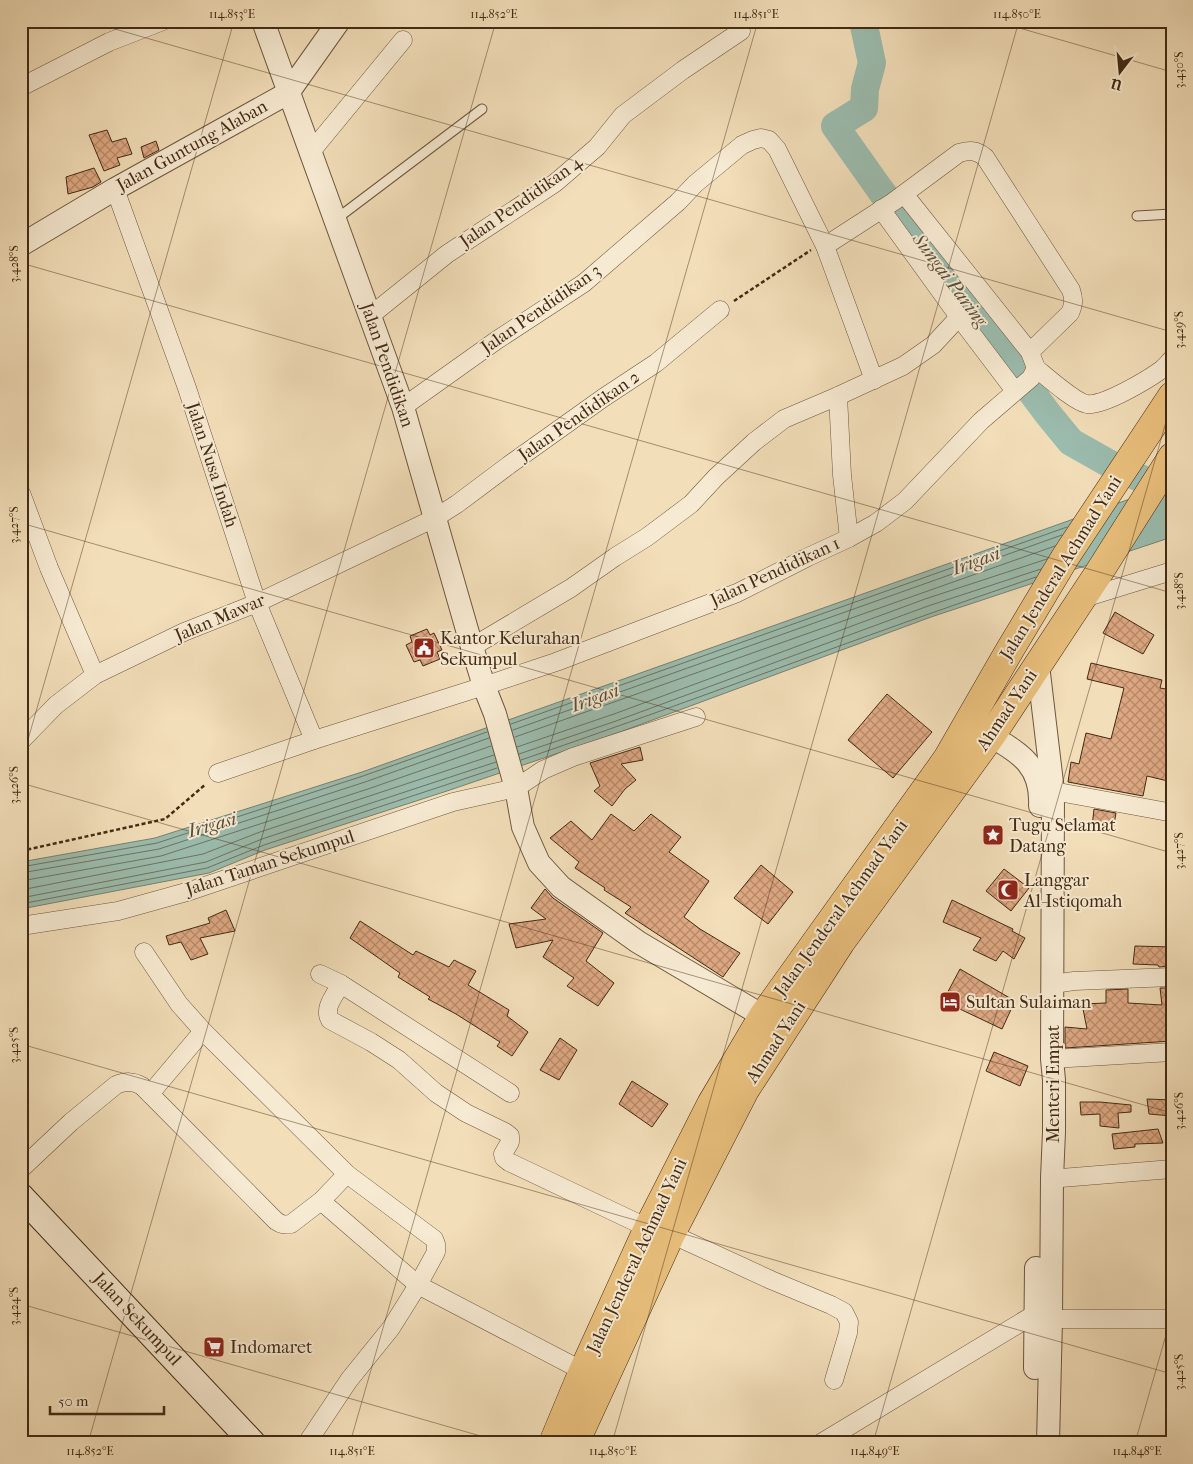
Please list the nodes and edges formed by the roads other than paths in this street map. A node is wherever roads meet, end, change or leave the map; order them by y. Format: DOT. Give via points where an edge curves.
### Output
graph roads {
  1 [pos="163,21"];
  2 [pos="263,21"];
  3 [pos="339,21"];
  4 [pos="741,31"];
  5 [pos="403,40"];
  6 [pos="21,87"];
  7 [pos="288,92"];
  8 [pos="482,109"];
  9 [pos="310,153"];
  10 [pos="115,189"];
  11 [pos="891,203"];
  12 [pos="1172,214"];
  13 [pos="1137,216"];
  14 [pos="335,220"];
  15 [pos="824,244"];
  16 [pos="21,245"];
  17 [pos="720,310"];
  18 [pos="370,316"];
  19 [pos="959,317"];
  20 [pos="1172,359"];
  21 [pos="1027,375"];
  22 [pos="874,380"];
  23 [pos="838,396"];
  24 [pos="1172,396"];
  25 [pos="402,407"];
  26 [pos="1166,465"];
  27 [pos="21,493"];
  28 [pos="436,518"];
  29 [pos="849,538"];
  30 [pos="1172,571"];
  31 [pos="1081,599"];
  32 [pos="257,603"];
  33 [pos="472,647"];
  34 [pos="1038,665"];
  35 [pos="95,675"];
  36 [pos="484,686"];
  37 [pos="696,717"];
  38 [pos="991,736"];
  39 [pos="314,740"];
  40 [pos="21,741"];
  41 [pos="218,773"];
  42 [pos="514,781"];
  43 [pos="1044,784"];
  44 [pos="1172,812"];
  45 [pos="890,858"];
  46 [pos="865,892"];
  47 [pos="21,926"];
  48 [pos="144,952"];
  49 [pos="320,974"];
  50 [pos="1172,977"];
  51 [pos="341,984"];
  52 [pos="1046,984"];
  53 [pos="764,1016"];
  54 [pos="203,1031"];
  55 [pos="1172,1052"];
  56 [pos="1046,1070"];
  57 [pos="510,1093"];
  58 [pos="150,1094"];
  59 [pos="21,1169"];
  60 [pos="1172,1169"];
  61 [pos="347,1174"];
  62 [pos="1045,1177"];
  63 [pos="21,1196"];
  64 [pos="321,1201"];
  65 [pos="660,1231"];
  66 [pos="418,1285"];
  67 [pos="1043,1316"];
  68 [pos="1172,1319"];
  69 [pos="583,1371"];
  70 [pos="834,1380"];
  71 [pos="1041,1441"];
  72 [pos="253,1443"];
  73 [pos="307,1443"];
  74 [pos="554,1443"];
  75 [pos="575,1443"];
  76 [pos="821,1443"];
  1 -- 6 [label="street" via="109,42"];
  2 -- 7 [label="street, Jalan Pendidikan"];
  3 -- 7 [label="street, Jalan Guntung Alaban"];
  4 -- 18 [label="street, Jalan Pendidikan 4" via="623,115 597,147 555,183 447,254"];
  5 -- 9 [label="street"];
  7 -- 9 [label="street, Jalan Pendidikan"];
  7 -- 10 [label="street, Jalan Guntung Alaban"];
  8 -- 14 [label="lane"];
  9 -- 14 [label="street, Jalan Pendidikan"];
  10 -- 16 [label="street, Jalan Guntung Alaban"];
  10 -- 32 [label="street, Jalan Nusa Indah" via="187,388"];
  11 -- 15 [label="street, Jalan Pendidikan 1"];
  11 -- 19 [label="street"];
  11 -- 21 [label="street"];
  11 -- 21 [label="street, Jalan Pendidikan 1" via="959,153 968,150 985,157 1074,297 1070,313"];
  12 -- 13 [label="lane"];
  14 -- 18 [label="street, Jalan Pendidikan"];
  15 -- 22 [label="street"];
  15 -- 25 [label="street, Jalan Pendidikan 3" via="777,149 769,140 753,140 742,145 695,184 584,283"];
  17 -- 28 [label="street, Jalan Pendidikan 2" via="656,363"];
  18 -- 25 [label="street, Jalan Pendidikan"];
  19 -- 21 [label="street"];
  19 -- 22 [label="street" via="933,344 903,366"];
  20 -- 21 [label="street" via="1143,382 1108,400 1088,404"];
  21 -- 29 [label="street, Jalan Pendidikan 1" via="905,501"];
  22 -- 23 [label="street"];
  23 -- 29 [label="street"];
  23 -- 33 [label="street" via="784,419 754,442 691,504 647,537 571,588"];
  24 -- 45 [label="highway, Jalan Jenderal Achmad Yani" via="1066,556"];
  25 -- 28 [label="street, Jalan Pendidikan"];
  26 -- 31 [label="highway, Ahmad Yani"];
  27 -- 35 [label="street"];
  28 -- 32 [label="street, Jalan Mawar"];
  28 -- 33 [label="street, Jalan Pendidikan"];
  29 -- 36 [label="street, Jalan Pendidikan 1" via="737,593"];
  30 -- 31 [label="street"];
  31 -- 34 [label="highway, Ahmad Yani"];
  32 -- 35 [label="street, Jalan Mawar" via="184,632"];
  32 -- 39 [label="street, Jalan Nusa Indah"];
  33 -- 36 [label="street, Jalan Pendidikan"];
  34 -- 38 [label="highway, Ahmad Yani"];
  34 -- 43 [label="street, Menteri Empat"];
  35 -- 40 [label="street, Jalan Mawar" via="56,705"];
  36 -- 39 [label="street, Jalan Pendidikan 1"];
  36 -- 42 [label="street, Jalan Pendidikan"];
  37 -- 42 [label="street" via="573,757"];
  38 -- 43 [label="street" via="1030,764"];
  38 -- 45 [label="highway, Ahmad Yani"];
  39 -- 41 [label="street, Jalan Pendidikan 1"];
  42 -- 47 [label="street, Jalan Taman Sekumpul" via="172,896 118,911"];
  42 -- 53 [label="street, Jalan Pendidikan" via="523,827 539,863 561,887 638,942"];
  43 -- 44 [label="street"];
  43 -- 52 [label="street, Menteri Empat"];
  45 -- 46 [label="highway, Ahmad Yani"];
  46 -- 53 [label="highway, Jalan Jenderal Achmad Yani"];
  46 -- 65 [label="highway, Ahmad Yani" via="840,942"];
  48 -- 54 [label="street" via="179,1004"];
  49 -- 51 [label="street"];
  50 -- 52 [label="street"];
  51 -- 57 [label="street"];
  51 -- 65 [label="street" via="327,1008 330,1020 399,1060 436,1093 466,1113 505,1132 510,1136 510,1142 503,1154 509,1162"];
  52 -- 56 [label="street, Menteri Empat"];
  53 -- 65 [label="highway, Jalan Jenderal Achmad Yani" via="711,1104"];
  54 -- 58 [label="street"];
  54 -- 61 [label="street"];
  55 -- 56 [label="street" via="1071,1057"];
  56 -- 62 [label="street, Menteri Empat" via="1054,1132"];
  58 -- 59 [label="street" via="135,1082 116,1085"];
  58 -- 64 [label="street" via="276,1221 291,1224"];
  60 -- 62 [label="street"];
  61 -- 64 [label="street"];
  61 -- 66 [label="street" via="434,1239 436,1252"];
  62 -- 67 [label="street, Menteri Empat"];
  63 -- 72 [label="main road, Jalan Sekumpul"];
  64 -- 66 [label="street"];
  65 -- 69 [label="highway, Jalan Jenderal Achmad Yani"];
  65 -- 70 [label="street" via="844,1312 849,1322 848,1333"];
  65 -- 75 [label="highway, Ahmad Yani"];
  66 -- 69 [label="street"];
  66 -- 73 [label="street" via="391,1328 349,1380"];
  67 -- 68 [label="street"];
  67 -- 71 [label="street, Menteri Empat"];
  67 -- 76 [label="street"];
  69 -- 74 [label="highway, Jalan Jenderal Achmad Yani"];
}
